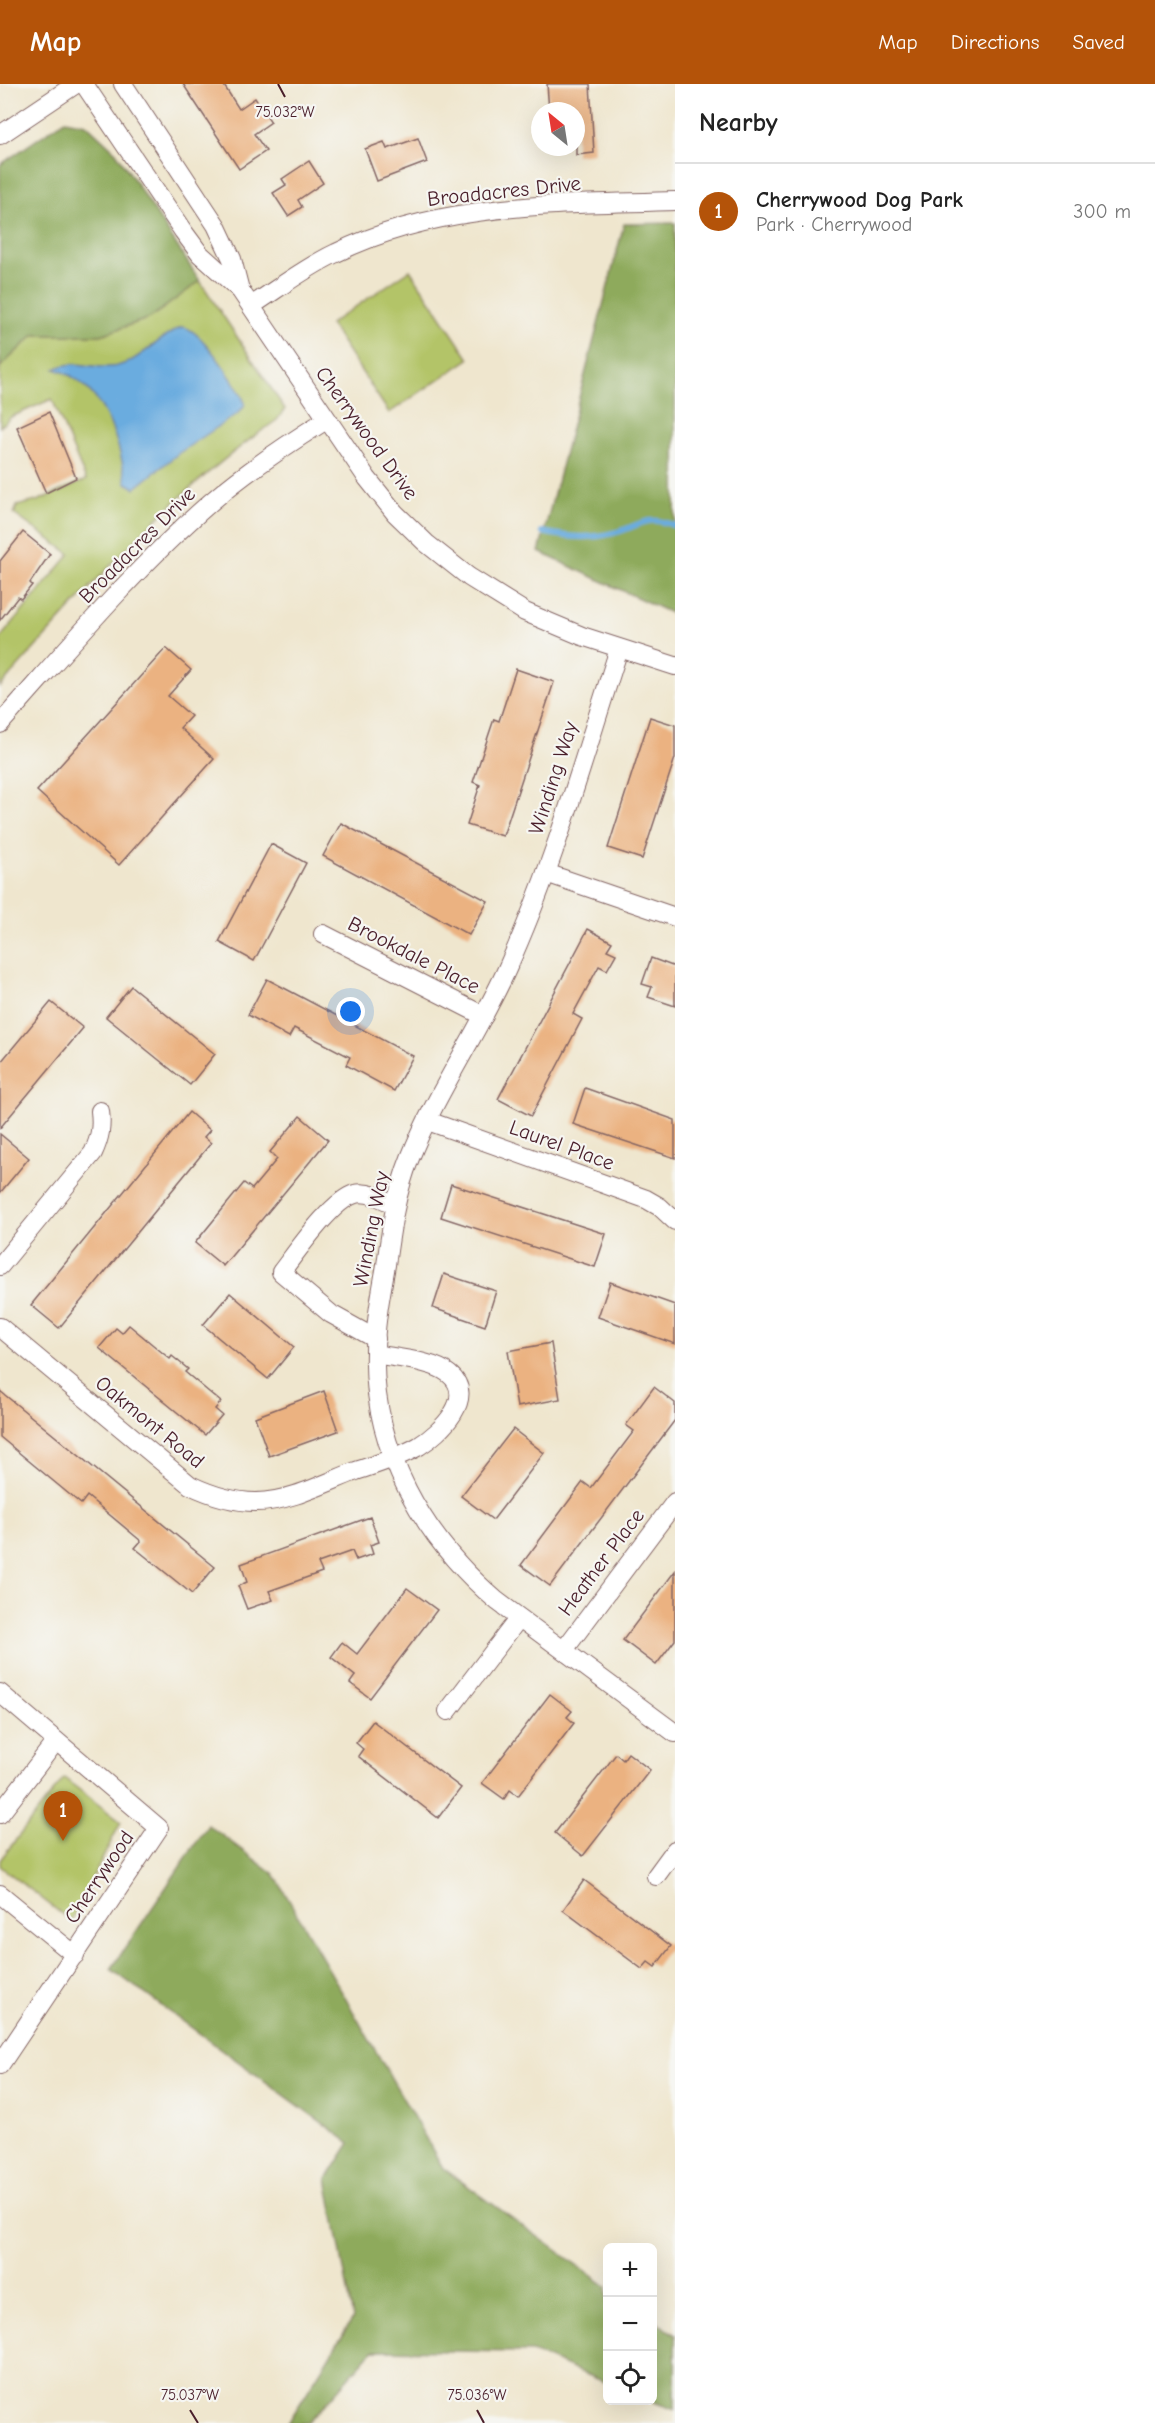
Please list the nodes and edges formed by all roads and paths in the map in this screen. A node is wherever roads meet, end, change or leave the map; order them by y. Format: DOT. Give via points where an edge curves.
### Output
graph roads {
  1 [pos="76,84"];
  2 [pos="84,84"];
  3 [pos="123,84"];
  4 [pos="0,135"];
  5 [pos="675,201"];
  6 [pos="240,290"];
  7 [pos="251,306"];
  8 [pos="326,420"];
  9 [pos="619,649"];
  10 [pos="675,666"];
  11 [pos="0,724"];
  12 [pos="546,873"];
  13 [pos="675,917"];
  14 [pos="323,934"];
  15 [pos="484,1016"];
  16 [pos="100,1111"];
  17 [pos="428,1121"];
  18 [pos="395,1205"];
  19 [pos="675,1221"];
  20 [pos="0,1266"];
  21 [pos="0,1328"];
  22 [pos="375,1346"];
  23 [pos="393,1458"];
  24 [pos="675,1502"];
  25 [pos="519,1618"];
  26 [pos="564,1650"];
  27 [pos="0,1693"];
  28 [pos="448,1711"];
  29 [pos="675,1732"];
  30 [pos="56,1741"];
  31 [pos="0,1814"];
  32 [pos="675,1850"];
  33 [pos="656,1876"];
  34 [pos="0,1894"];
  35 [pos="75,1954"];
  36 [pos="0,2065"];
  1 -- 4 [label="street"];
  2 -- 6 [label="street, Cherrywood Drive" via="194,246"];
  3 -- 6 [label="street, Cherrywood Drive" via="216,225 232,259"];
  5 -- 7 [label="street, Broadacres Drive" via="508,209 425,220 336,253"];
  6 -- 7 [label="street, Cherrywood Drive"];
  7 -- 8 [label="street, Cherrywood Drive"];
  8 -- 9 [label="street, Cherrywood Drive" via="395,513 469,577 544,621"];
  8 -- 11 [label="street, Broadacres Drive" via="240,479 181,529 127,582"];
  9 -- 10 [label="street, Cherrywood Drive"];
  9 -- 12 [label="street, Winding Way"];
  12 -- 13 [label="street"];
  12 -- 15 [label="street, Winding Way"];
  14 -- 15 [label="street, Brookdale Place"];
  15 -- 17 [label="street, Winding Way"];
  16 -- 20 [label="street" via="101,1132 93,1153"];
  17 -- 18 [label="street, Winding Way" via="411,1156"];
  17 -- 19 [label="street, Laurel Place" via="646,1199"];
  18 -- 22 [label="street, Winding Way"];
  18 -- 22 [label="street, Oakmont Road" via="366,1194 348,1197 330,1212 281,1272"];
  21 -- 23 [label="street, Oakmont Road" via="176,1475 206,1493 240,1501 278,1499"];
  22 -- 23 [label="street, Winding Way" via="381,1414"];
  22 -- 23 [label="street, Oakmont Road" via="438,1367 454,1378 459,1392 457,1407 440,1430"];
  23 -- 25 [label="street, Winding Way" via="410,1496 435,1536 478,1584"];
  24 -- 26 [label="street, Heather Place"];
  25 -- 26 [label="street, Winding Way"];
  25 -- 28 [label="street"];
  26 -- 29 [label="street, Winding Way"];
  27 -- 30 [label="street, Cherrywood"];
  30 -- 31 [label="street"];
  30 -- 35 [label="street, Cherrywood" via="159,1828"];
  32 -- 33 [label="street"];
  34 -- 35 [label="street"];
  35 -- 36 [label="street, Cherrywood"];
}
